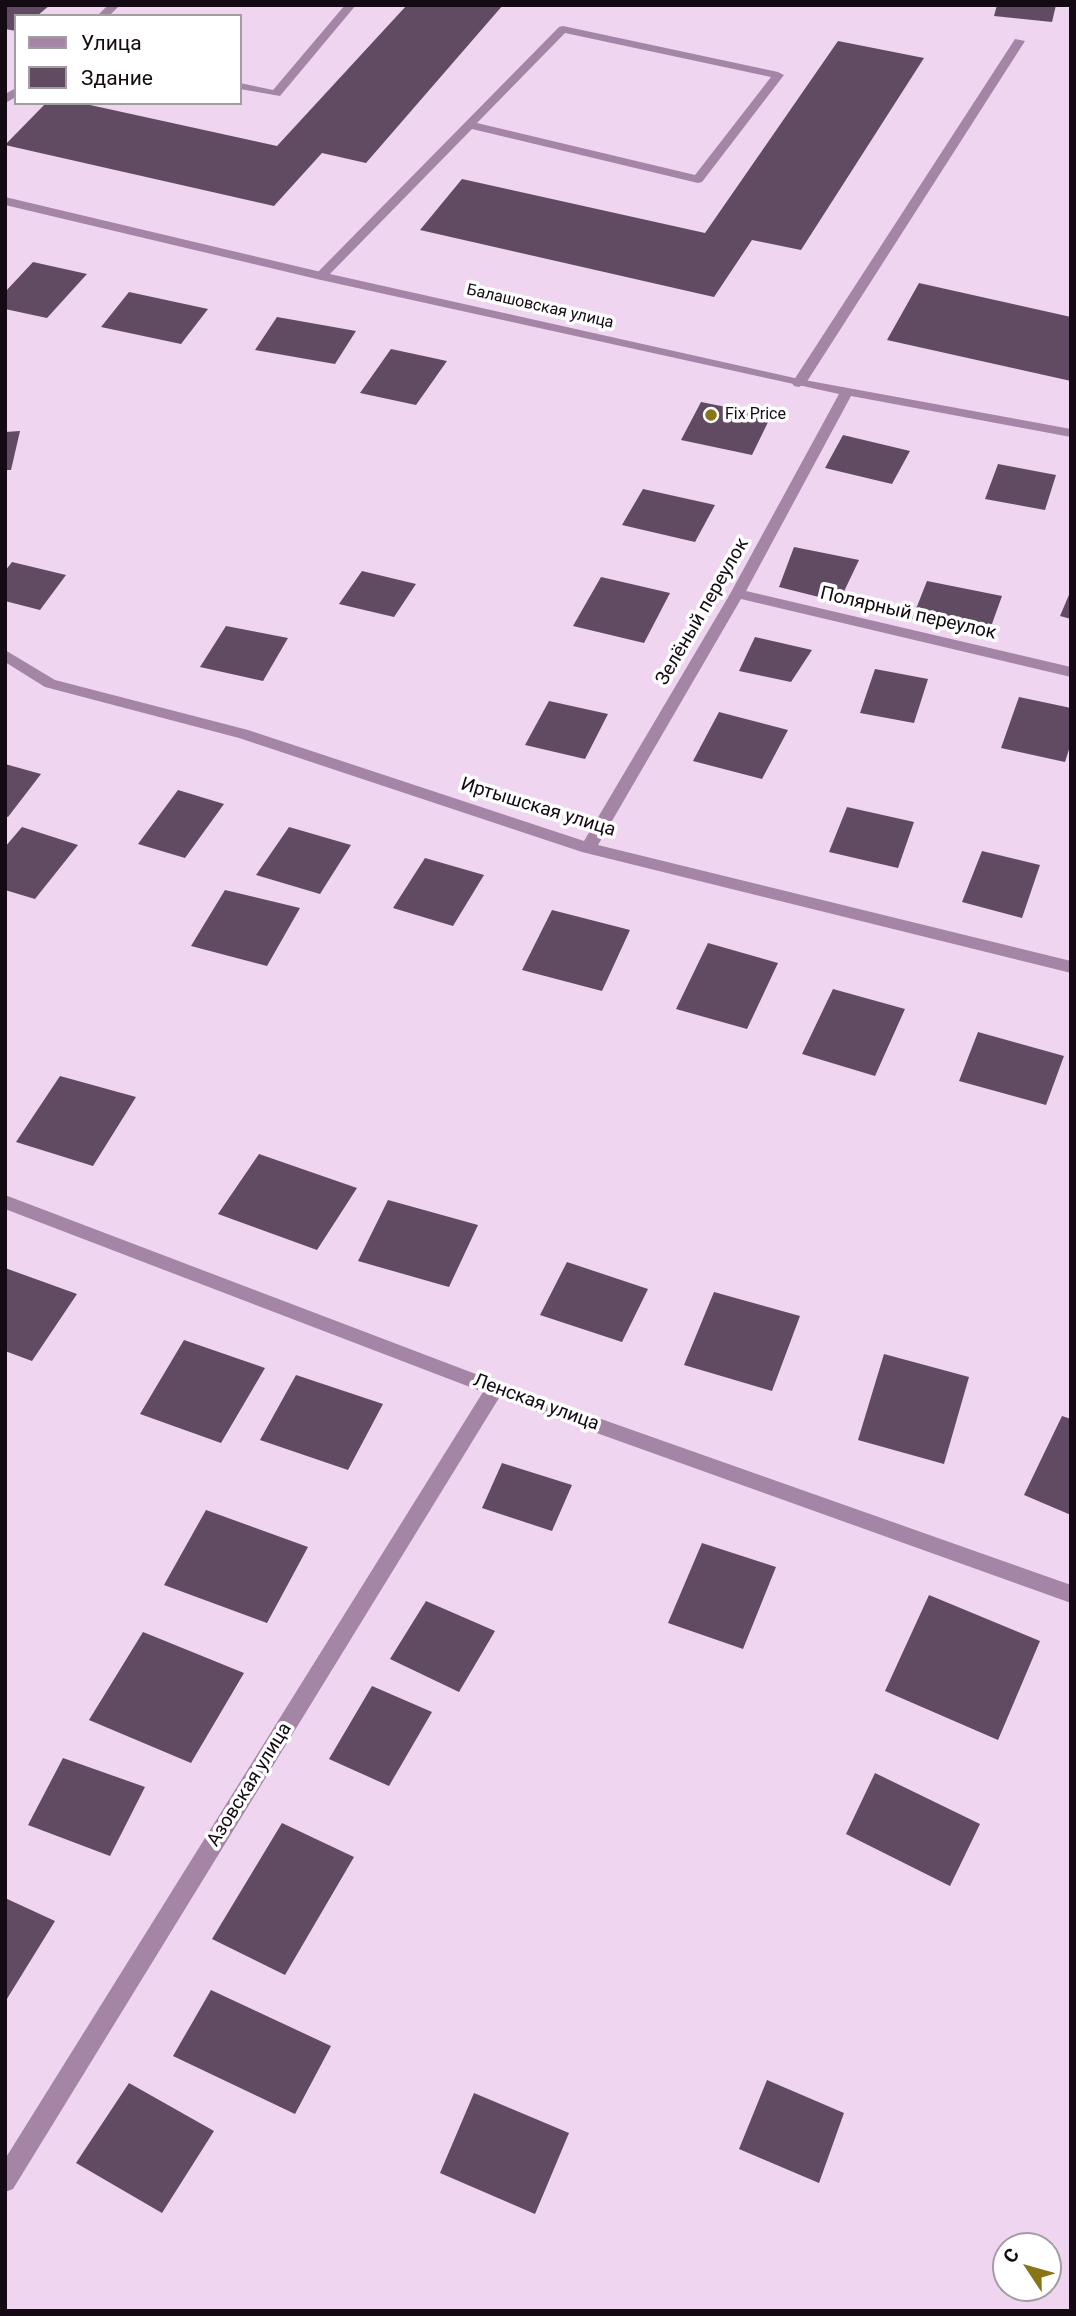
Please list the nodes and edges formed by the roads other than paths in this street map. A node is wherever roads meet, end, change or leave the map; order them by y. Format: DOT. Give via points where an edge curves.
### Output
graph roads {
  1 [pos="351,5"];
  2 [pos="1018,41"];
  3 [pos="242,86"];
  4 [pos="469,125"];
  5 [pos="5,201"];
  6 [pos="321,276"];
  7 [pos="799,383"];
  8 [pos="846,393"];
  9 [pos="1071,433"];
  10 [pos="737,594"];
  11 [pos="5,655"];
  12 [pos="1071,672"];
  13 [pos="588,848"];
  14 [pos="1071,967"];
  15 [pos="5,1202"];
  16 [pos="495,1389"];
  17 [pos="1071,1594"];
  18 [pos="5,2180"];
  1 -- 3 [label="street" via="276,94"];
  2 -- 7 [label="street"];
  4 -- 4 [label="street" via="563,29 778,75 698,178"];
  4 -- 6 [label="street"];
  5 -- 6 [label="street, Балашовская улица"];
  6 -- 7 [label="street, Балашовская улица"];
  7 -- 8 [label="street, Балашовская улица"];
  8 -- 9 [label="street, Балашовская улица"];
  8 -- 10 [label="street, Зелёный переулок"];
  10 -- 12 [label="street, Полярный переулок"];
  10 -- 13 [label="street, Зелёный переулок"];
  11 -- 13 [label="street, Иртышская улица" via="50,684 243,734"];
  13 -- 14 [label="street, Иртышская улица"];
  15 -- 16 [label="street, Ленская улица"];
  16 -- 17 [label="street, Ленская улица"];
  16 -- 18 [label="street, Азовская улица"];
}
